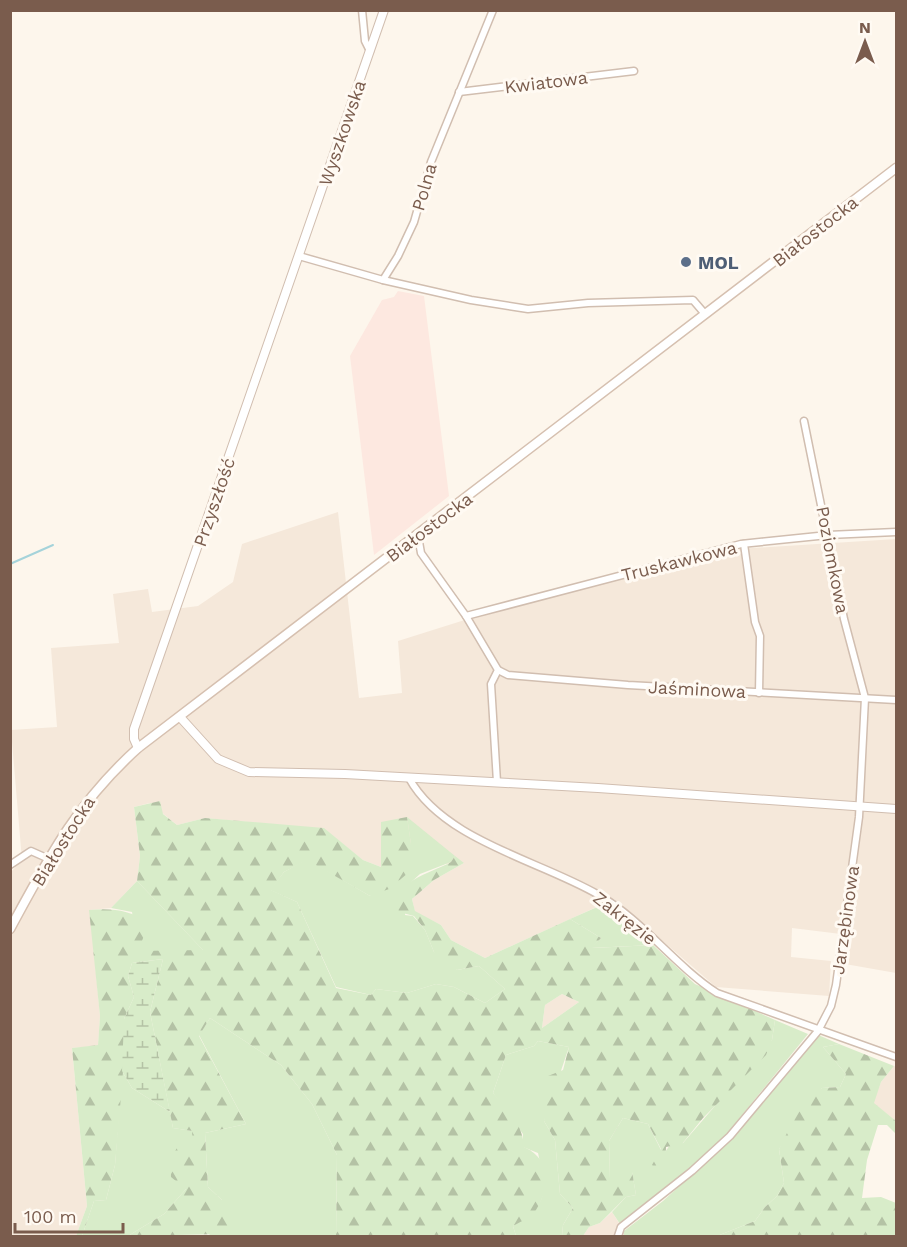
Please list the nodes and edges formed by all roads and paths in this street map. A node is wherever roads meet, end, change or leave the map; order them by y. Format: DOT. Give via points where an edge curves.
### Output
graph roads {
  1 [pos="362,10"];
  2 [pos="384,10"];
  3 [pos="493,10"];
  4 [pos="370,52"];
  5 [pos="634,71"];
  6 [pos="459,92"];
  7 [pos="897,168"];
  8 [pos="299,256"];
  9 [pos="383,280"];
  10 [pos="705,315"];
  11 [pos="804,421"];
  12 [pos="897,532"];
  13 [pos="828,535"];
  14 [pos="418,536"];
  15 [pos="744,544"];
  16 [pos="466,616"];
  17 [pos="498,670"];
  18 [pos="759,693"];
  19 [pos="865,698"];
  20 [pos="897,700"];
  21 [pos="180,717"];
  22 [pos="138,748"];
  23 [pos="409,778"];
  24 [pos="497,782"];
  25 [pos="860,806"];
  26 [pos="897,809"];
  27 [pos="49,859"];
  28 [pos="10,865"];
  29 [pos="10,929"];
  30 [pos="818,1031"];
  31 [pos="897,1057"];
  32 [pos="618,1236"];
  1 -- 4 [label="street"];
  2 -- 4 [label="street, Wyszkowska"];
  3 -- 6 [label="street, Polna"];
  4 -- 8 [label="street, Wyszkowska"];
  5 -- 6 [label="street, Kwiatowa"];
  6 -- 9 [label="street, Polna" via="430,162 414,222"];
  7 -- 10 [label="main road, Białostocka"];
  8 -- 9 [label="street"];
  8 -- 22 [label="street, Przyszłość" via="135,726"];
  9 -- 10 [label="street" via="528,309 693,300"];
  10 -- 14 [label="main road, Białostocka"];
  11 -- 13 [label="street, Poziomkowa"];
  12 -- 13 [label="street, Truskawkowa"];
  13 -- 15 [label="street, Truskawkowa"];
  13 -- 19 [label="street, Poziomkowa"];
  14 -- 16 [label="street" via="421,553"];
  14 -- 21 [label="main road, Białostocka"];
  15 -- 16 [label="street, Truskawkowa"];
  15 -- 18 [label="street" via="760,636"];
  16 -- 17 [label="street"];
  17 -- 18 [label="street, Jaśminowa" via="530,677"];
  17 -- 24 [label="street" via="491,684"];
  18 -- 19 [label="street, Jaśminowa"];
  19 -- 20 [label="street, Jaśminowa"];
  19 -- 25 [label="street, Poziomkowa"];
  21 -- 22 [label="main road, Białostocka"];
  21 -- 23 [label="street" via="209,752 240,770"];
  22 -- 27 [label="main road, Białostocka" via="77,812"];
  23 -- 24 [label="street"];
  23 -- 30 [label="street, Zakręzie" via="419,796 470,835 598,894 636,921 695,979 717,993"];
  24 -- 25 [label="street"];
  25 -- 26 [label="street"];
  25 -- 30 [label="street, Jarzębinowa" via="836,985"];
  27 -- 28 [label="street" via="31,852"];
  27 -- 29 [label="main road, Białostocka"];
  30 -- 31 [label="street, Zakręzie"];
  30 -- 32 [label="street" via="730,1136 621,1227"];
}
